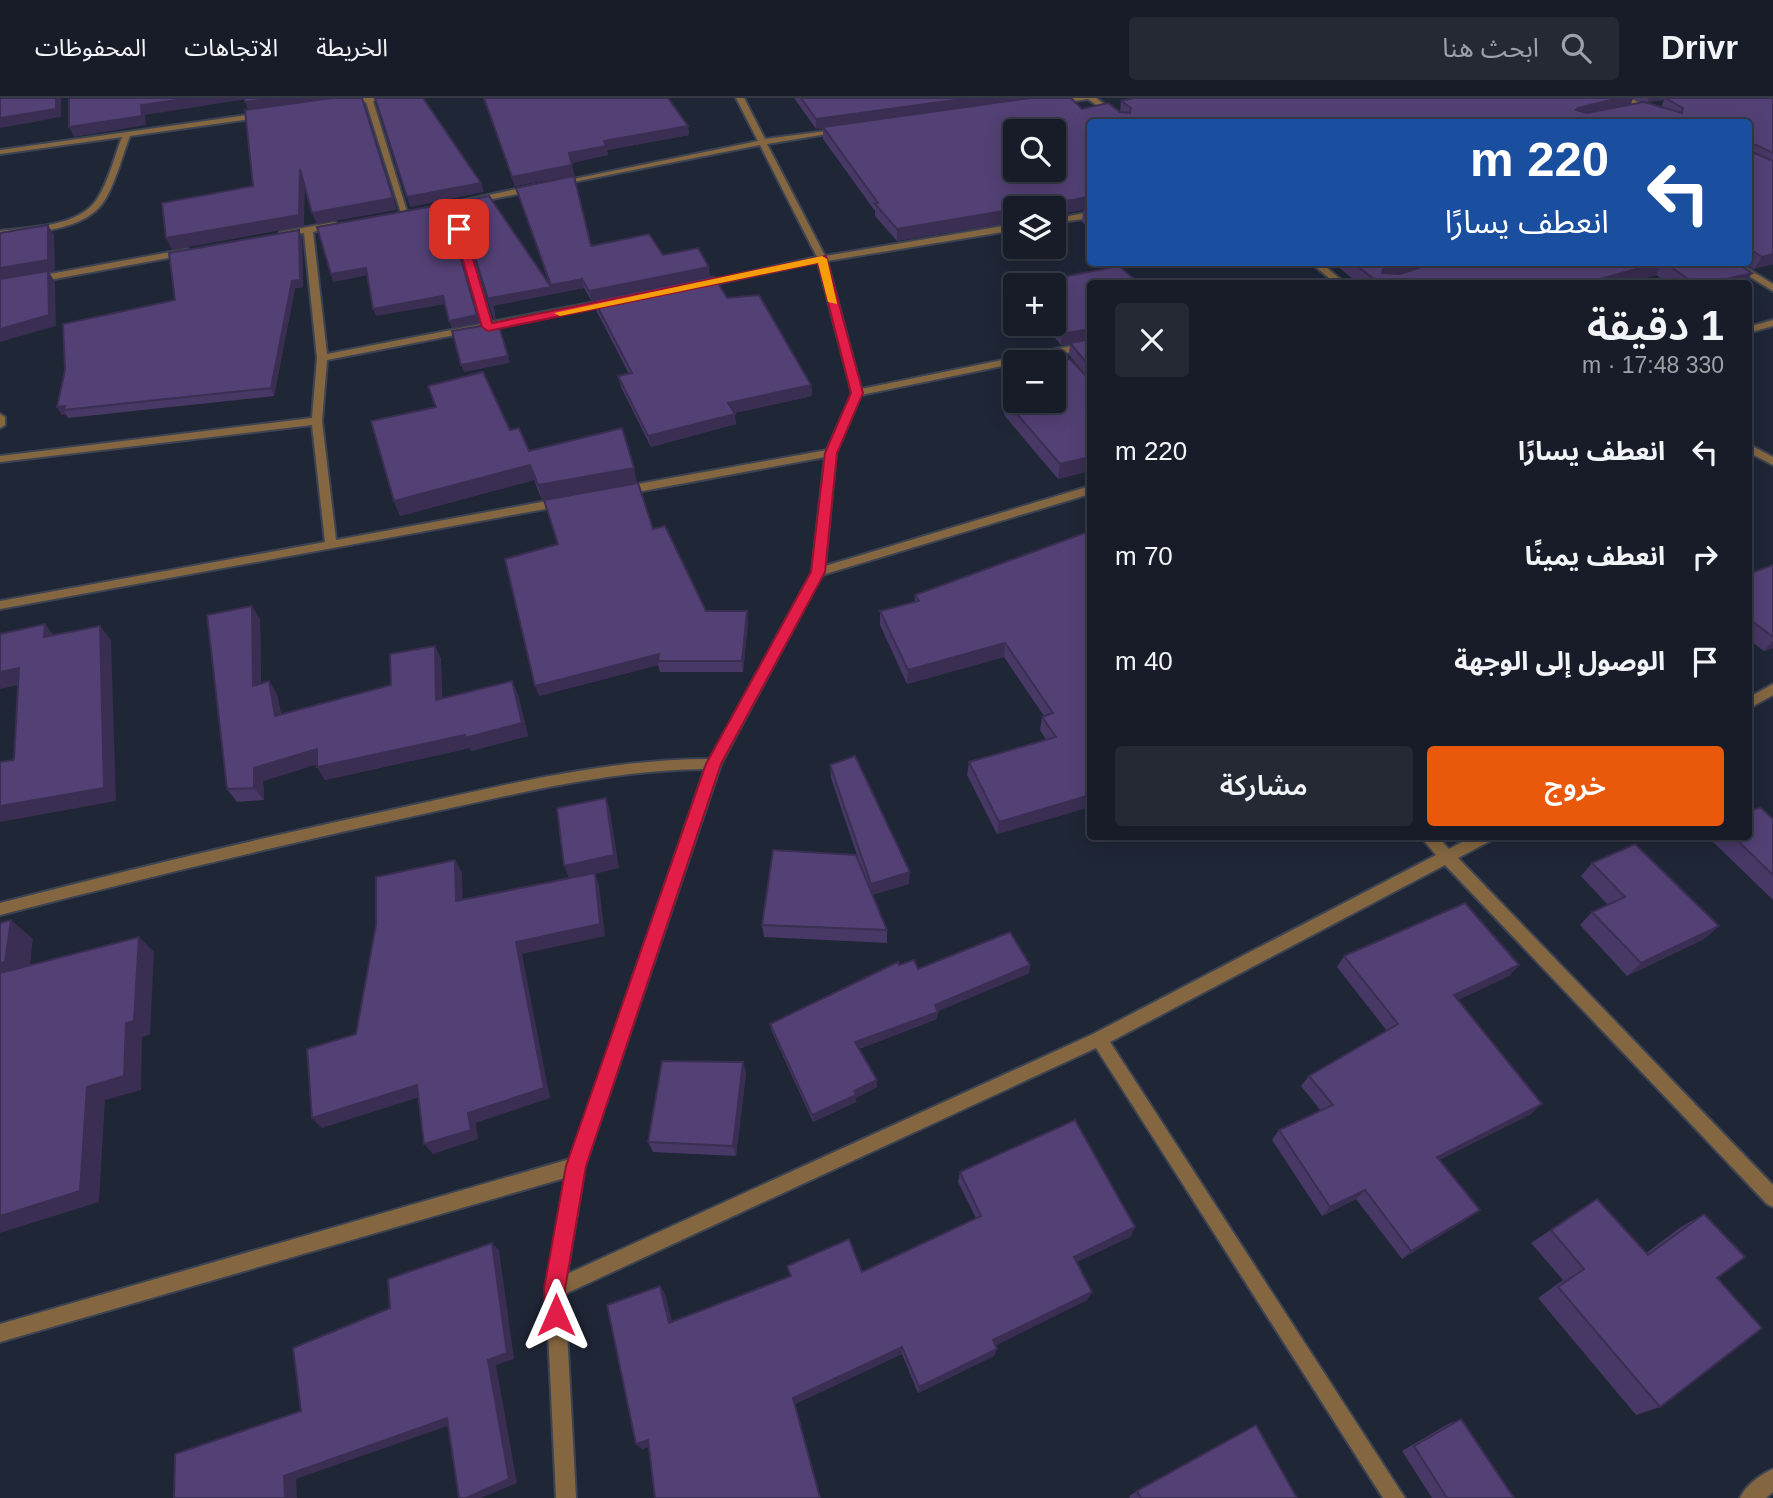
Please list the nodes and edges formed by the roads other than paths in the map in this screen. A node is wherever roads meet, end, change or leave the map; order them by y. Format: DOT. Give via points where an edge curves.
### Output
graph roads {
  1 [pos="740,98"];
  2 [pos="1085,98"];
  3 [pos="1091,98"];
  4 [pos="1624,98"];
  5 [pos="373,99"];
  6 [pos="1045,103"];
  7 [pos="329,105"];
  8 [pos="1657,106"];
  9 [pos="1645,109"];
  10 [pos="1631,112"];
  11 [pos="275,113"];
  12 [pos="1120,119"];
  13 [pos="1666,119"];
  14 [pos="858,129"];
  15 [pos="127,134"];
  16 [pos="764,142"];
  17 [pos="0,152"];
  18 [pos="452,205"];
  19 [pos="405,213"];
  20 [pos="393,215"];
  21 [pos="1087,216"];
  22 [pos="1066,219"];
  23 [pos="344,223"];
  24 [pos="1003,229"];
  25 [pos="308,230"];
  26 [pos="0,234"];
  27 [pos="267,237"];
  28 [pos="201,249"];
  29 [pos="822,259"];
  30 [pos="1319,266"];
  31 [pos="1737,266"];
  32 [pos="1337,280"];
  33 [pos="0,286"];
  34 [pos="688,286"];
  35 [pos="1773,288"];
  36 [pos="621,300"];
  37 [pos="1773,323"];
  38 [pos="488,327"];
  39 [pos="1752,329"];
  40 [pos="1087,346"];
  41 [pos="322,358"];
  42 [pos="857,393"];
  43 [pos="0,416"];
  44 [pos="317,421"];
  45 [pos="0,425"];
  46 [pos="1752,449"];
  47 [pos="831,453"];
  48 [pos="0,459"];
  49 [pos="1773,462"];
  50 [pos="1087,491"];
  51 [pos="601,495"];
  52 [pos="574,500"];
  53 [pos="331,544"];
  54 [pos="818,572"];
  55 [pos="0,604"];
  56 [pos="1773,689"];
  57 [pos="1752,702"];
  58 [pos="714,764"];
  59 [pos="1431,840"];
  60 [pos="1479,840"];
  61 [pos="1447,857"];
  62 [pos="0,909"];
  63 [pos="1099,1039"];
  64 [pos="576,1166"];
  65 [pos="1773,1198"];
  66 [pos="555,1289"];
  67 [pos="0,1333"];
  68 [pos="1773,1479"];
  69 [pos="566,1498"];
  70 [pos="1395,1498"];
  71 [pos="1750,1498"];
  1 -- 16 [label="street"];
  2 -- 6 [label="street"];
  3 -- 12 [label="street"];
  4 -- 9 [label="street"];
  5 -- 7 [label="street"];
  5 -- 19 [label="street"];
  8 -- 9 [label="street"];
  9 -- 10 [label="street"];
  9 -- 13 [label="street"];
  11 -- 15 [label="street"];
  14 -- 16 [label="street"];
  15 -- 17 [label="street"];
  15 -- 26 [label="street" via="101,201 91,212 69,222"];
  16 -- 18 [label="street"];
  16 -- 29 [label="street"];
  18 -- 19 [label="street"];
  18 -- 38 [label="street"];
  19 -- 20 [label="street"];
  21 -- 22 [label="street"];
  23 -- 25 [label="street"];
  24 -- 29 [label="street"];
  25 -- 27 [label="street"];
  25 -- 41 [label="street"];
  28 -- 33 [label="street"];
  29 -- 34 [label="street"];
  29 -- 42 [label="street"];
  30 -- 32 [label="street"];
  31 -- 35 [label="street"];
  36 -- 38 [label="street"];
  37 -- 39 [label="street"];
  38 -- 41 [label="street"];
  40 -- 42 [label="street"];
  41 -- 44 [label="street"];
  42 -- 47 [label="street"];
  43 -- 45 [label="street"];
  44 -- 48 [label="street"];
  44 -- 53 [label="street"];
  46 -- 49 [label="street"];
  47 -- 51 [label="street"];
  47 -- 54 [label="street"];
  50 -- 54 [label="street"];
  52 -- 53 [label="street"];
  53 -- 55 [label="street"];
  54 -- 58 [label="street"];
  56 -- 57 [label="street"];
  58 -- 62 [label="street" via="667,762 598,771 260,843"];
  58 -- 64 [label="street"];
  59 -- 61 [label="street"];
  60 -- 61 [label="street"];
  61 -- 63 [label="street"];
  61 -- 65 [label="street"];
  63 -- 66 [label="street"];
  63 -- 70 [label="street"];
  64 -- 66 [label="street"];
  64 -- 67 [label="street"];
  66 -- 69 [label="street"];
  68 -- 71 [label="street"];
}
